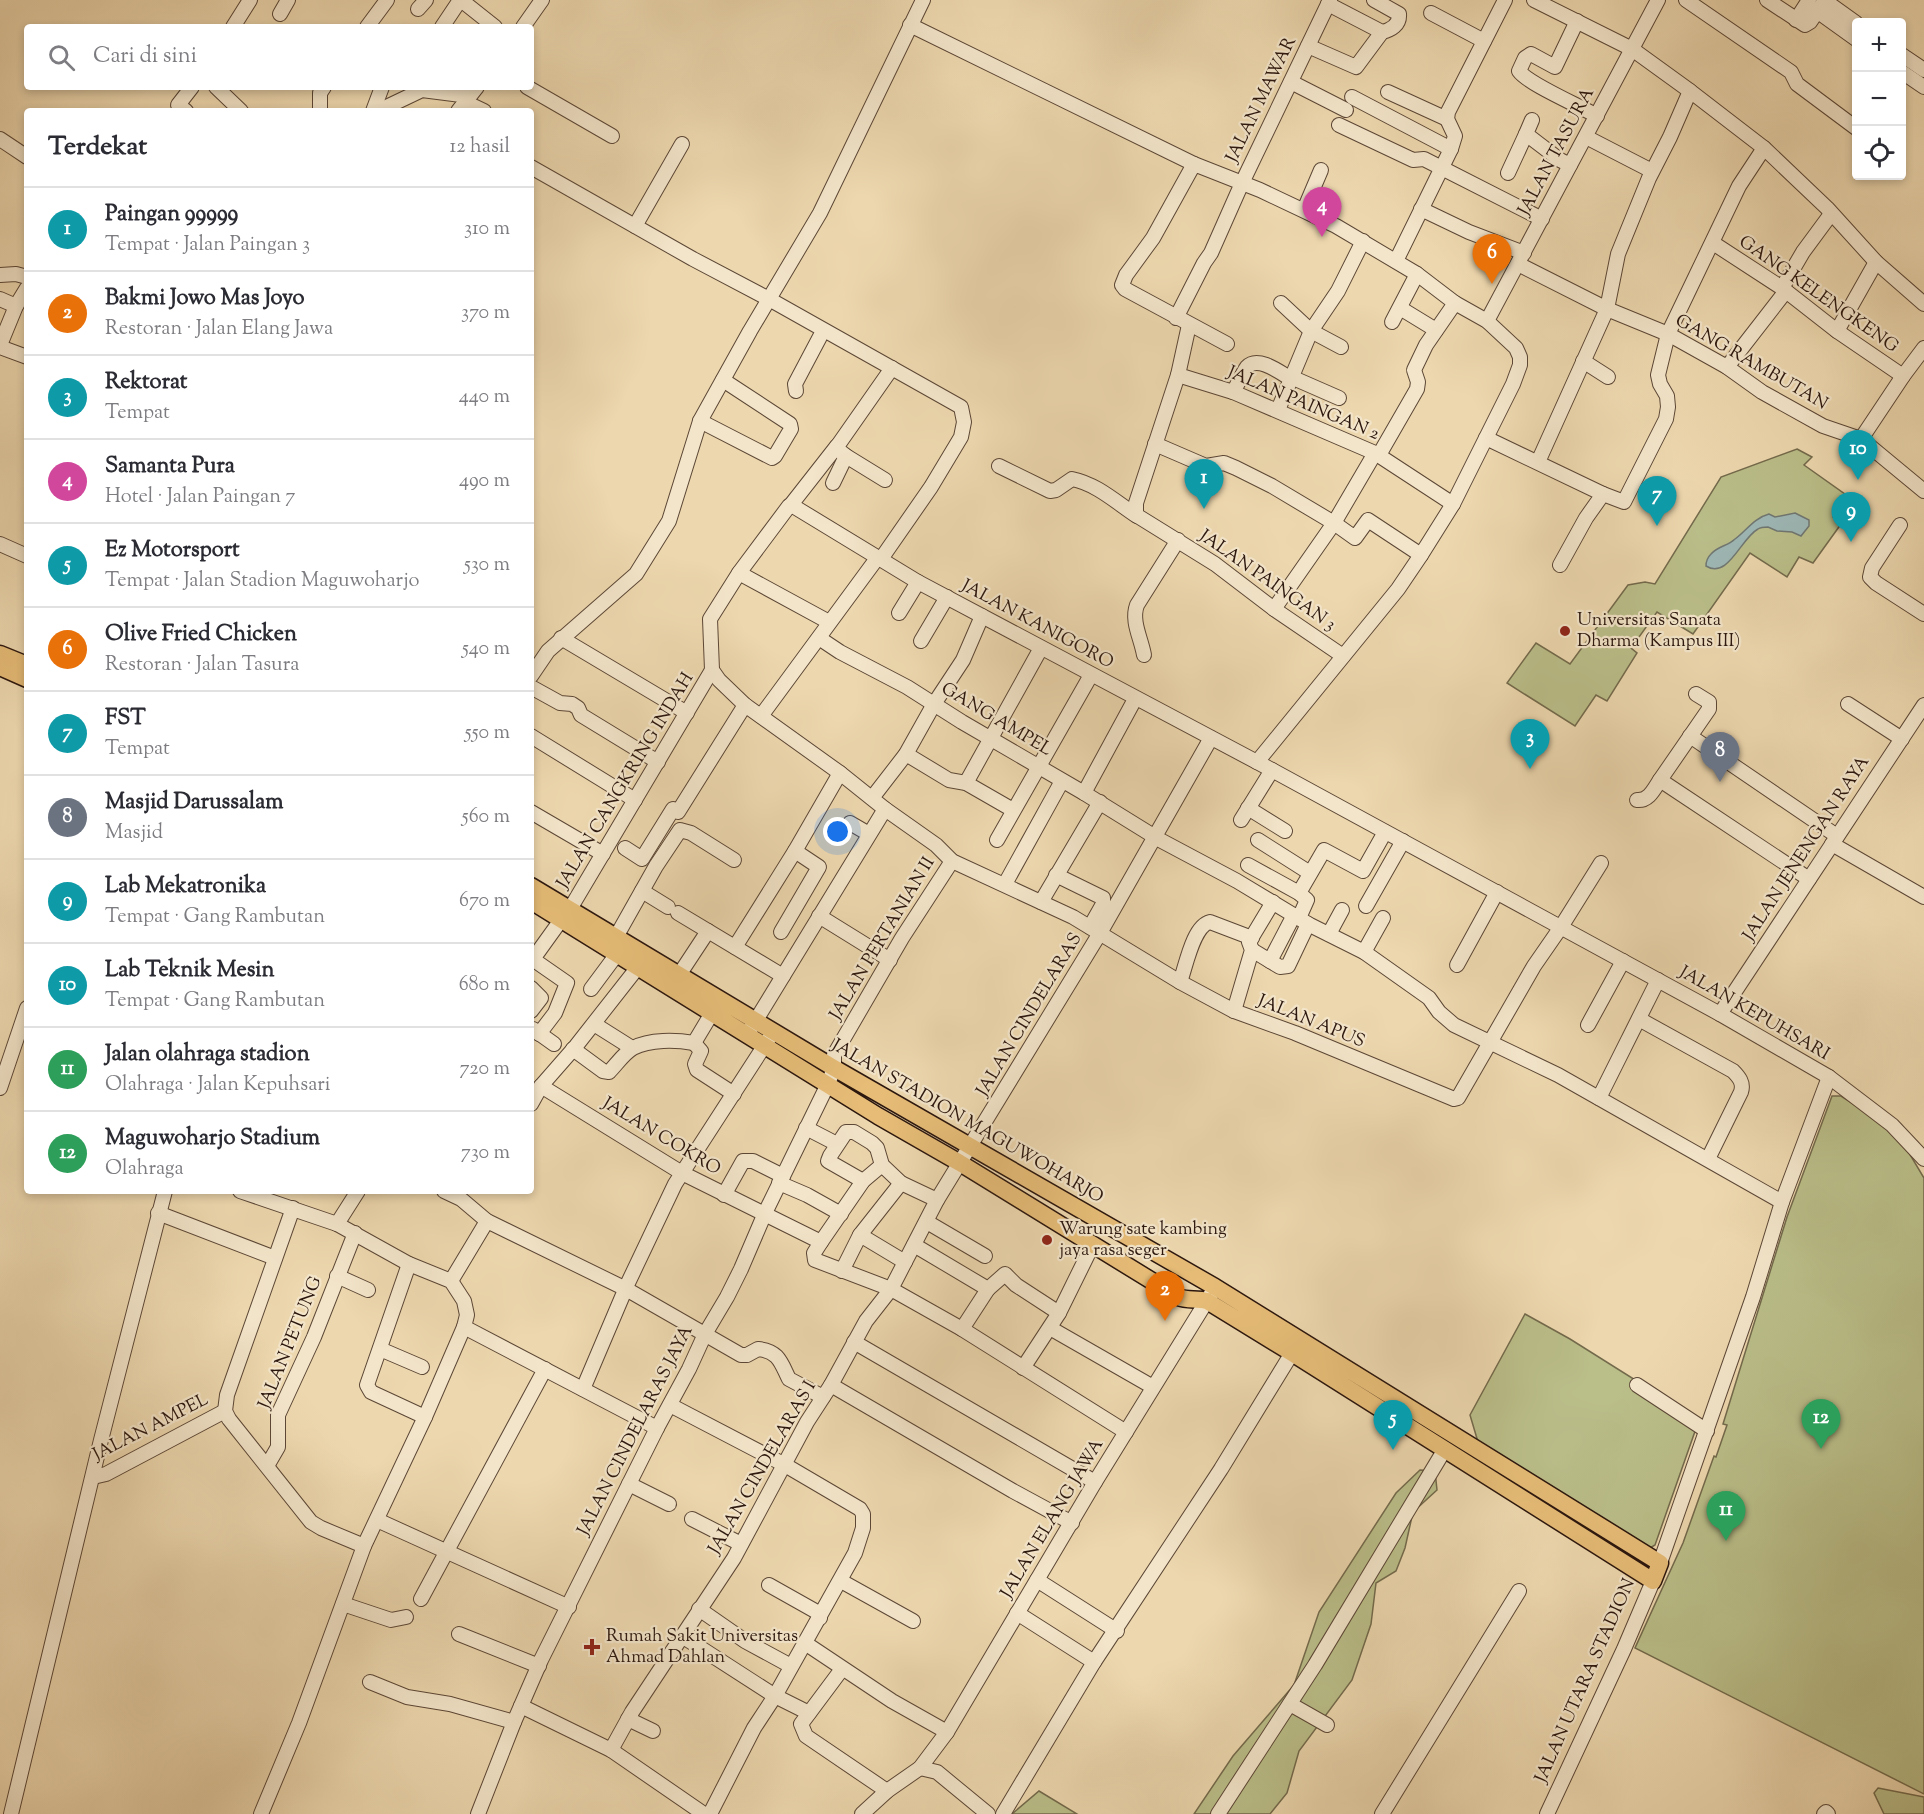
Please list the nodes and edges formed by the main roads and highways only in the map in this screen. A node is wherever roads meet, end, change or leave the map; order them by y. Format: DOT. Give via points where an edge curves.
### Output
graph roads {
  1 [pos="0,654"];
  2 [pos="24,664"];
  3 [pos="0,667"];
  4 [pos="24,678"];
  5 [pos="535,899"];
  6 [pos="566,914"];
  7 [pos="751,1028"];
  8 [pos="831,1076"];
  9 [pos="1182,1270"];
  10 [pos="1169,1292"];
  11 [pos="1211,1294"];
  12 [pos="1495,1461"];
  13 [pos="1486,1476"];
  14 [pos="1660,1563"];
  15 [pos="1653,1581"];
  1 -- 2 [label="main road"];
  3 -- 4 [label="main road"];
  5 -- 6 [label="main road, JALAN STADION MAGUWOHARJO"];
  6 -- 7 [label="main road, JALAN STADION MAGUWOHARJO" via="616,937 679,975"];
  6 -- 7 [label="main road, JALAN STADION MAGUWOHARJO" via="617,954 712,1013"];
  7 -- 8 [label="main road, JALAN STADION MAGUWOHARJO"];
  8 -- 9 [label="main road, JALAN STADION MAGUWOHARJO" via="971,1146"];
  8 -- 10 [label="main road, JALAN STADION MAGUWOHARJO" via="878,1116"];
  9 -- 10 [label="main road"];
  9 -- 11 [label="main road, JALAN STADION MAGUWOHARJO"];
  10 -- 11 [label="main road, JALAN STADION MAGUWOHARJO" via="1185,1300"];
  11 -- 12 [label="main road, JALAN STADION MAGUWOHARJO"];
  11 -- 13 [label="main road, JALAN STADION MAGUWOHARJO" via="1292,1353"];
  12 -- 13 [label="main road"];
  12 -- 14 [label="main road, JALAN STADION MAGUWOHARJO"];
  13 -- 15 [label="main road, JALAN STADION MAGUWOHARJO"];
  14 -- 15 [label="main road, JALAN UTARA STADION"];
}
